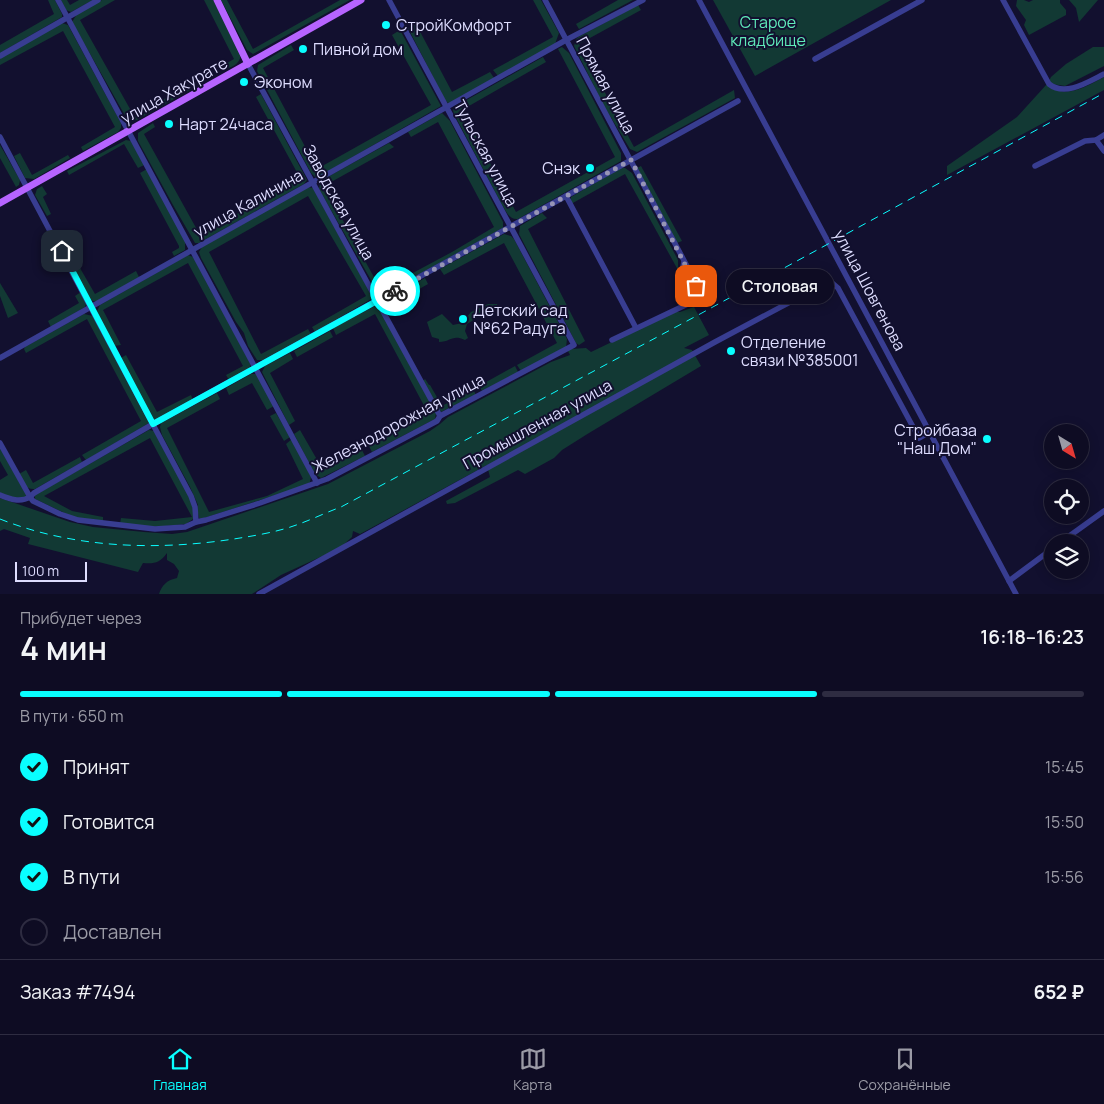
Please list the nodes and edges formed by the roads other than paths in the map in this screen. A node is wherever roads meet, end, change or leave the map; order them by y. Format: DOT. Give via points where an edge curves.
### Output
graph roads {
  1 [pos="58,0"];
  2 [pos="98,0"];
  3 [pos="216,0"];
  4 [pos="361,0"];
  5 [pos="389,0"];
  6 [pos="545,0"];
  7 [pos="643,0"];
  8 [pos="698,0"];
  9 [pos="922,0"];
  10 [pos="1003,0"];
  11 [pos="67,18"];
  12 [pos="566,40"];
  13 [pos="0,56"];
  14 [pos="815,59"];
  15 [pos="248,64"];
  16 [pos="1104,74"];
  17 [pos="738,101"];
  18 [pos="447,108"];
  19 [pos="129,131"];
  20 [pos="1104,135"];
  21 [pos="0,137"];
  22 [pos="1096,140"];
  23 [pos="1104,151"];
  24 [pos="631,160"];
  25 [pos="1035,166"];
  26 [pos="313,182"];
  27 [pos="27,188"];
  28 [pos="566,196"];
  29 [pos="0,203"];
  30 [pos="510,227"];
  31 [pos="193,250"];
  32 [pos="684,262"];
  33 [pos="691,293"];
  34 [pos="378,300"];
  35 [pos="91,307"];
  36 [pos="636,328"];
  37 [pos="612,340"];
  38 [pos="574,345"];
  39 [pos="0,358"];
  40 [pos="256,367"];
  41 [pos="440,416"];
  42 [pos="153,424"];
  43 [pos="930,432"];
  44 [pos="0,443"];
  45 [pos="317,483"];
  46 [pos="0,495"];
  47 [pos="30,497"];
  48 [pos="1104,511"];
  49 [pos="196,522"];
  50 [pos="1072,534"];
  51 [pos="1044,555"];
  52 [pos="1009,581"];
  53 [pos="259,594"];
  54 [pos="1016,594"];
  1 -- 11 [label="street"];
  2 -- 11 [label="street"];
  3 -- 15 [label="main road, Заводская улица"];
  4 -- 15 [label="main road, улица Хакурате"];
  5 -- 18 [label="street, Тульская улица"];
  6 -- 12 [label="street, Прямая улица"];
  7 -- 12 [label="street, улица Калинина"];
  8 -- 43 [label="street, улица Шовгенова"];
  9 -- 14 [label="street"];
  10 -- 16 [label="street" via="1053,87 1076,87"];
  11 -- 13 [label="street"];
  11 -- 19 [label="street"];
  12 -- 18 [label="street, улица Калинина"];
  12 -- 24 [label="street, Прямая улица"];
  15 -- 19 [label="main road, улица Хакурате"];
  15 -- 26 [label="street, Заводская улица"];
  17 -- 24 [label="street"];
  18 -- 26 [label="street, улица Калинина"];
  18 -- 30 [label="street, Тульская улица"];
  19 -- 27 [label="main road, улица Хакурате"];
  19 -- 31 [label="street"];
  20 -- 22 [label="street"];
  21 -- 27 [label="street"];
  22 -- 23 [label="street"];
  22 -- 25 [label="street" via="1085,141"];
  24 -- 28 [label="street"];
  24 -- 32 [label="street, Прямая улица"];
  26 -- 31 [label="street, улица Калинина"];
  26 -- 34 [label="street, Заводская улица"];
  27 -- 29 [label="main road, улица Хакурате"];
  27 -- 35 [label="street"];
  28 -- 30 [label="street"];
  28 -- 36 [label="street"];
  30 -- 34 [label="street"];
  30 -- 38 [label="street, Тульская улица"];
  31 -- 35 [label="street, улица Калинина"];
  31 -- 40 [label="street"];
  32 -- 33 [label="street, Прямая улица" via="696,283"];
  32 -- 33 [label="street" via="680,288"];
  33 -- 36 [label="street" via="694,301"];
  34 -- 40 [label="street"];
  34 -- 41 [label="street, Заводская улица"];
  35 -- 39 [label="street, улица Калинина"];
  35 -- 42 [label="street"];
  36 -- 37 [label="street"];
  38 -- 41 [label="street, Железнодорожная улица"];
  40 -- 42 [label="street"];
  40 -- 45 [label="street"];
  41 -- 45 [label="street, Железнодорожная улица" via="430,425"];
  42 -- 47 [label="street"];
  42 -- 49 [label="street" via="192,496"];
  43 -- 52 [label="street, улица Шовгенова"];
  43 -- 53 [label="street, Промышленная улица" via="920,438 838,288 831,282 715,342"];
  44 -- 47 [label="street"];
  45 -- 49 [label="street, Железнодорожная улица"];
  46 -- 47 [label="street" via="12,500"];
  47 -- 49 [label="street, Железнодорожная улица" via="78,520 155,528 184,527"];
  48 -- 50 [label="street"];
  51 -- 52 [label="street"];
  52 -- 54 [label="street, улица Шовгенова"];
}
